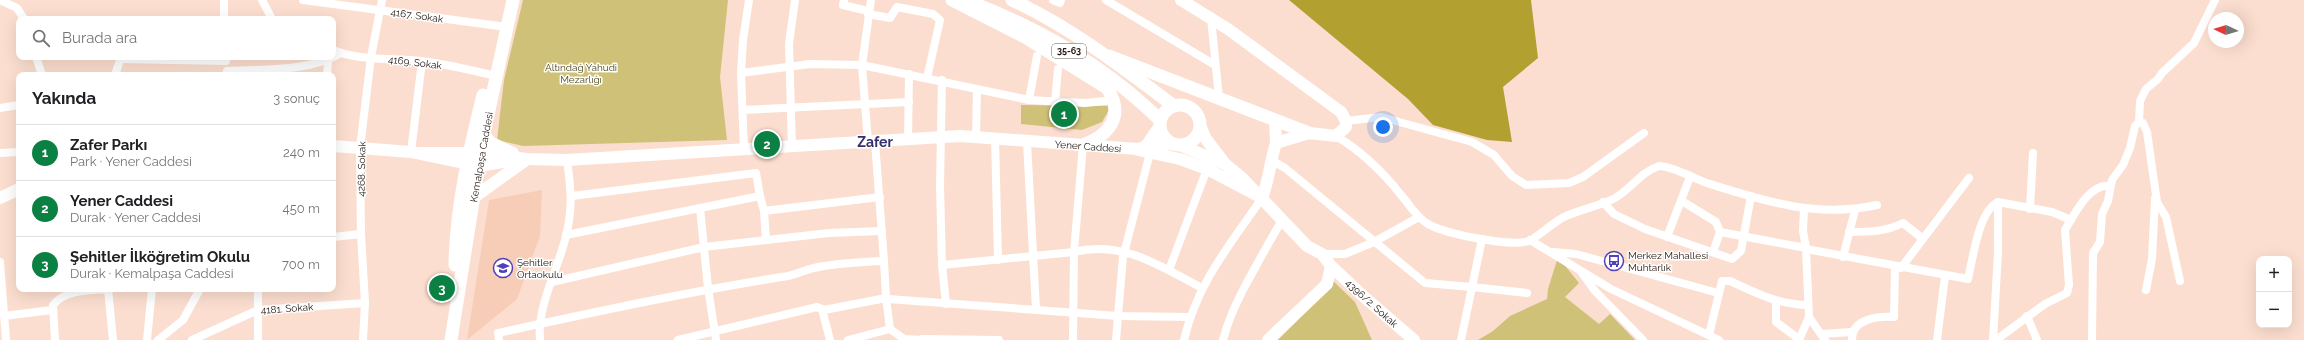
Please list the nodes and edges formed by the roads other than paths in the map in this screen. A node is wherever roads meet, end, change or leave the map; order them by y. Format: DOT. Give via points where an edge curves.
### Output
graph roads {
  1 [pos="0,0"];
  2 [pos="224,0"];
  3 [pos="262,0"];
  4 [pos="303,0"];
  5 [pos="382,0"];
  6 [pos="506,0"];
  7 [pos="513,0"];
  8 [pos="749,0"];
  9 [pos="795,0"];
  10 [pos="844,0"];
  11 [pos="871,0"];
  12 [pos="952,0"];
  13 [pos="965,0"];
  14 [pos="1012,0"];
  15 [pos="1106,0"];
  16 [pos="1181,0"];
  17 [pos="2215,0"];
  18 [pos="381,10"];
  19 [pos="868,12"];
  20 [pos="22,16"];
  21 [pos="224,16"];
  22 [pos="270,16"];
  23 [pos="1211,18"];
  24 [pos="503,27"];
  25 [pos="337,51"];
  26 [pos="1037,56"];
  27 [pos="1109,56"];
  28 [pos="371,57"];
  29 [pos="37,60"];
  30 [pos="120,60"];
  31 [pos="226,60"];
  32 [pos="328,61"];
  33 [pos="422,61"];
  34 [pos="862,65"];
  35 [pos="1215,65"];
  36 [pos="789,67"];
  37 [pos="1058,69"];
  38 [pos="41,72"];
  39 [pos="116,72"];
  40 [pos="227,72"];
  41 [pos="239,72"];
  42 [pos="327,72"];
  43 [pos="741,73"];
  44 [pos="909,74"];
  45 [pos="492,75"];
  46 [pos="927,78"];
  47 [pos="942,80"];
  48 [pos="977,88"];
  49 [pos="1219,98"];
  50 [pos="1029,100"];
  51 [pos="1115,100"];
  52 [pos="909,102"];
  53 [pos="1055,102"];
  54 [pos="865,104"];
  55 [pos="16,105"];
  56 [pos="1174,106"];
  57 [pos="792,107"];
  58 [pos="0,108"];
  59 [pos="742,110"];
  60 [pos="1275,120"];
  61 [pos="1346,121"];
  62 [pos="2139,122"];
  63 [pos="1160,123"];
  64 [pos="1200,125"];
  65 [pos="484,133"];
  66 [pos="1309,133"];
  67 [pos="1644,133"];
  68 [pos="1336,136"];
  69 [pos="976,137"];
  70 [pos="995,137"];
  71 [pos="942,138"];
  72 [pos="908,139"];
  73 [pos="871,142"];
  74 [pos="1028,142"];
  75 [pos="1276,143"];
  76 [pos="1082,145"];
  77 [pos="1177,145"];
  78 [pos="336,146"];
  79 [pos="792,147"];
  80 [pos="360,148"];
  81 [pos="1145,149"];
  82 [pos="744,150"];
  83 [pos="16,152"];
  84 [pos="415,152"];
  85 [pos="0,153"];
  86 [pos="2033,153"];
  87 [pos="473,159"];
  88 [pos="527,159"];
  89 [pos="567,160"];
  90 [pos="1271,160"];
  91 [pos="1225,164"];
  92 [pos="1207,169"];
  93 [pos="1690,177"];
  94 [pos="1969,178"];
  95 [pos="2152,178"];
  96 [pos="2110,186"];
  97 [pos="16,190"];
  98 [pos="572,196"];
  99 [pos="760,196"];
  100 [pos="1751,196"];
  101 [pos="880,197"];
  102 [pos="0,198"];
  103 [pos="473,198"];
  104 [pos="1262,198"];
  105 [pos="1682,201"];
  106 [pos="1603,202"];
  107 [pos="1998,202"];
  108 [pos="1877,205"];
  109 [pos="700,208"];
  110 [pos="2030,208"];
  111 [pos="1804,209"];
  112 [pos="1855,210"];
  113 [pos="764,212"];
  114 [pos="1419,217"];
  115 [pos="1283,219"];
  116 [pos="2071,220"];
  117 [pos="882,231"];
  118 [pos="1720,232"];
  119 [pos="1849,232"];
  120 [pos="361,234"];
  121 [pos="566,235"];
  122 [pos="336,237"];
  123 [pos="1667,237"];
  124 [pos="1743,237"];
  125 [pos="1922,238"];
  126 [pos="1482,239"];
  127 [pos="766,240"];
  128 [pos="1530,240"];
  129 [pos="1374,242"];
  130 [pos="704,247"];
  131 [pos="1806,248"];
  132 [pos="1125,250"];
  133 [pos="1550,251"];
  134 [pos="1074,252"];
  135 [pos="1713,252"];
  136 [pos="1322,254"];
  137 [pos="1033,256"];
  138 [pos="1843,257"];
  139 [pos="998,260"];
  140 [pos="884,261"];
  141 [pos="0,262"];
  142 [pos="942,265"];
  143 [pos="1331,266"];
  144 [pos="1898,268"];
  145 [pos="1169,270"];
  146 [pos="1580,271"];
  147 [pos="1945,276"];
  148 [pos="2180,281"];
  149 [pos="552,282"];
  150 [pos="1472,287"];
  151 [pos="708,288"];
  152 [pos="1202,288"];
  153 [pos="2146,290"];
  154 [pos="82,292"];
  155 [pos="108,292"];
  156 [pos="152,292"];
  157 [pos="198,292"];
  158 [pos="258,292"];
  159 [pos="1527,293"];
  160 [pos="1718,293"];
  161 [pos="887,298"];
  162 [pos="1776,302"];
  163 [pos="365,303"];
  164 [pos="946,304"];
  165 [pos="1808,305"];
  166 [pos="822,309"];
  167 [pos="1036,309"];
  168 [pos="52,310"];
  169 [pos="258,310"];
  170 [pos="1074,312"];
  171 [pos="454,315"];
  172 [pos="4,316"];
  173 [pos="1118,316"];
  174 [pos="2027,316"];
  175 [pos="1190,317"];
  176 [pos="1809,318"];
  177 [pos="539,324"];
  178 [pos="890,329"];
  179 [pos="714,331"];
  180 [pos="1709,335"];
  181 [pos="1851,336"];
  182 [pos="2004,337"];
  183 [pos="1824,338"];
  184 [pos="6,340"];
  185 [pos="55,340"];
  186 [pos="113,340"];
  187 [pos="147,340"];
  188 [pos="158,340"];
  189 [pos="192,340"];
  190 [pos="258,340"];
  191 [pos="363,340"];
  192 [pos="451,340"];
  193 [pos="499,340"];
  194 [pos="540,340"];
  195 [pos="678,340"];
  196 [pos="716,340"];
  197 [pos="830,340"];
  198 [pos="848,340"];
  199 [pos="922,340"];
  200 [pos="959,340"];
  201 [pos="995,340"];
  202 [pos="1073,340"];
  203 [pos="1116,340"];
  204 [pos="1184,340"];
  205 [pos="1223,340"];
  206 [pos="1268,340"];
  207 [pos="1414,340"];
  208 [pos="1461,340"];
  209 [pos="1643,340"];
  210 [pos="1719,340"];
  211 [pos="1799,340"];
  212 [pos="1937,340"];
  213 [pos="1993,340"];
  214 [pos="1996,340"];
  215 [pos="2037,340"];
  216 [pos="2092,340"];
  1 -- 20 [label="street" via="17,8"];
  2 -- 21 [label="street"];
  3 -- 22 [label="street"];
  4 -- 18 [label="street, 4167. Sokak"];
  5 -- 18 [label="street, 4268. Sokak"];
  6 -- 24 [label="main road"];
  7 -- 24 [label="main road, Kemalpaşa Caddesi"];
  8 -- 43 [label="street"];
  9 -- 36 [label="street" via="789,44"];
  10 -- 19 [label="street" via="843,6"];
  11 -- 19 [label="street"];
  12 -- 51 [label="main road" via="1025,37 1107,88"];
  13 -- 63 [label="main road, 35-63" via="1001,15 1065,48 1137,97"];
  14 -- 27 [label="main road, 35-63" via="1038,12"];
  15 -- 35 [label="street"];
  16 -- 23 [label="main road"];
  17 -- 62 [label="street" via="2194,43 2146,89 2140,101"];
  18 -- 24 [label="street, 4167. Sokak"];
  18 -- 28 [label="street, 4268. Sokak"];
  19 -- 34 [label="street"];
  19 -- 46 [label="street" via="890,18 897,7 933,14 940,20"];
  23 -- 35 [label="street"];
  23 -- 61 [label="main road" via="1341,112"];
  24 -- 45 [label="main road, Kemalpaşa Caddesi"];
  25 -- 28 [label="street, 4169. Sokak"];
  26 -- 50 [label="street"];
  27 -- 49 [label="main road"];
  27 -- 56 [label="main road, 35-63"];
  28 -- 33 [label="street, 4169. Sokak"];
  28 -- 80 [label="street, 4268. Sokak"];
  29 -- 38 [label="street"];
  30 -- 39 [label="street"];
  31 -- 40 [label="street"];
  32 -- 41 [label="street"];
  32 -- 42 [label="street"];
  33 -- 45 [label="street, 4169. Sokak"];
  33 -- 84 [label="street"];
  34 -- 36 [label="street" via="810,64"];
  34 -- 44 [label="street"];
  34 -- 54 [label="street"];
  35 -- 49 [label="street"];
  36 -- 43 [label="street"];
  36 -- 57 [label="street"];
  37 -- 53 [label="street"];
  43 -- 59 [label="street"];
  44 -- 46 [label="street"];
  44 -- 52 [label="street"];
  45 -- 65 [label="main road, Kemalpaşa Caddesi"];
  45 -- 87 [label="main road"];
  46 -- 47 [label="street"];
  47 -- 48 [label="street"];
  47 -- 71 [label="street"];
  48 -- 50 [label="street"];
  48 -- 69 [label="street"];
  49 -- 60 [label="main road"];
  50 -- 53 [label="street"];
  51 -- 53 [label="street"];
  51 -- 76 [label="main road" via="1115,114 1111,126 1097,140"];
  52 -- 54 [label="street"];
  52 -- 72 [label="street"];
  54 -- 57 [label="street"];
  54 -- 73 [label="street"];
  55 -- 58 [label="street"];
  56 -- 63 [label="main road" via="1165,111"];
  56 -- 64 [label="main road" via="1185,106 1194,111"];
  57 -- 59 [label="street"];
  57 -- 79 [label="street"];
  59 -- 82 [label="street"];
  60 -- 66 [label="main road"];
  60 -- 75 [label="main road"];
  61 -- 67 [label="street" via="1381,117 1472,142 1494,155 1512,176 1526,185 1569,183 1583,177"];
  61 -- 68 [label="main road" via="1346,127"];
  62 -- 95 [label="street" via="2143,123 2147,132"];
  62 -- 96 [label="street" via="2135,126 2123,165"];
  63 -- 77 [label="main road" via="1162,136"];
  63 -- 81 [label="main road"];
  64 -- 77 [label="main road" via="1194,140"];
  64 -- 91 [label="main road, Yener Caddesi" via="1206,139"];
  65 -- 87 [label="main road, Kemalpaşa Caddesi"];
  65 -- 88 [label="main road, Yener Caddesi" via="490,142 498,147"];
  66 -- 68 [label="main road"];
  66 -- 75 [label="main road"];
  68 -- 114 [label="street" via="1368,160"];
  69 -- 70 [label="main road, Yener Caddesi"];
  69 -- 71 [label="main road, Yener Caddesi"];
  70 -- 74 [label="main road, Yener Caddesi"];
  70 -- 139 [label="street"];
  71 -- 72 [label="main road, Yener Caddesi"];
  71 -- 142 [label="street"];
  72 -- 73 [label="main road, Yener Caddesi"];
  73 -- 79 [label="main road, Yener Caddesi"];
  73 -- 101 [label="street"];
  74 -- 76 [label="main road, Yener Caddesi"];
  74 -- 137 [label="street"];
  75 -- 90 [label="main road"];
  76 -- 81 [label="main road, Yener Caddesi"];
  76 -- 134 [label="street"];
  77 -- 81 [label="main road, Yener Caddesi"];
  77 -- 91 [label="main road, Yener Caddesi"];
  78 -- 80 [label="main road"];
  79 -- 82 [label="main road, Yener Caddesi"];
  80 -- 84 [label="main road"];
  80 -- 120 [label="street, 4268. Sokak"];
  81 -- 92 [label="main road"];
  81 -- 132 [label="street"];
  82 -- 89 [label="main road, Yener Caddesi"];
  83 -- 85 [label="street"];
  84 -- 87 [label="main road"];
  84 -- 87 [label="main road, Yener Caddesi"];
  86 -- 110 [label="street"];
  87 -- 88 [label="main road, Yener Caddesi"];
  87 -- 103 [label="main road, Kemalpaşa Caddesi"];
  87 -- 171 [label="main road, Kemalpaşa Caddesi" via="455,254"];
  88 -- 89 [label="main road, Yener Caddesi"];
  88 -- 103 [label="main road"];
  89 -- 98 [label="street"];
  90 -- 104 [label="main road" via="1270,179"];
  90 -- 129 [label="street" via="1285,168"];
  91 -- 104 [label="main road, Yener Caddesi"];
  92 -- 104 [label="main road"];
  92 -- 145 [label="street"];
  93 -- 100 [label="street"];
  93 -- 105 [label="street"];
  93 -- 106 [label="street" via="1664,166 1654,167 1615,198"];
  94 -- 125 [label="street"];
  95 -- 148 [label="street" via="2157,202 2166,217"];
  95 -- 153 [label="street" via="2155,201 2152,259"];
  96 -- 116 [label="street" via="2103,185 2093,190"];
  96 -- 216 [label="street" via="2101,224 2100,242 2092,256"];
  97 -- 102 [label="main road"];
  98 -- 99 [label="street" via="756,173"];
  98 -- 121 [label="street"];
  99 -- 109 [label="street"];
  99 -- 113 [label="street"];
  100 -- 111 [label="street"];
  100 -- 124 [label="street"];
  101 -- 113 [label="street"];
  101 -- 117 [label="street"];
  103 -- 171 [label="main road, Kemalpaşa Caddesi"];
  104 -- 115 [label="main road, Yener Caddesi"];
  104 -- 152 [label="street" via="1222,253"];
  105 -- 118 [label="street" via="1716,222"];
  105 -- 123 [label="street"];
  106 -- 123 [label="street" via="1614,214"];
  106 -- 128 [label="street" via="1555,221"];
  107 -- 110 [label="street"];
  107 -- 147 [label="street" via="1988,209 1982,221 1968,279"];
  107 -- 213 [label="street"];
  108 -- 112 [label="street"];
  109 -- 121 [label="street"];
  109 -- 130 [label="street"];
  110 -- 116 [label="street" via="2052,212"];
  111 -- 112 [label="street"];
  111 -- 131 [label="street" via="1803,231"];
  112 -- 119 [label="street"];
  113 -- 127 [label="street"];
  114 -- 126 [label="street" via="1428,224 1450,233"];
  114 -- 129 [label="street"];
  115 -- 136 [label="main road, Yener Caddesi" via="1307,246"];
  115 -- 205 [label="street" via="1238,299"];
  116 -- 174 [label="street" via="2065,230 2069,285 2067,293"];
  117 -- 127 [label="street"];
  117 -- 140 [label="street"];
  118 -- 124 [label="street"];
  118 -- 135 [label="street"];
  119 -- 125 [label="street" via="1889,230 1903,223"];
  119 -- 138 [label="street"];
  120 -- 122 [label="street"];
  120 -- 163 [label="street, 4268. Sokak"];
  121 -- 149 [label="street"];
  123 -- 135 [label="street"];
  124 -- 131 [label="street"];
  124 -- 135 [label="street" via="1741,250 1732,259"];
  125 -- 144 [label="street"];
  126 -- 128 [label="street" via="1517,242"];
  126 -- 150 [label="street"];
  127 -- 130 [label="street"];
  128 -- 133 [label="street"];
  129 -- 136 [label="street" via="1345,254"];
  129 -- 150 [label="street" via="1425,283"];
  130 -- 149 [label="street"];
  130 -- 151 [label="street"];
  131 -- 138 [label="street"];
  131 -- 165 [label="street"];
  132 -- 134 [label="street" via="1090,248"];
  132 -- 145 [label="street"];
  132 -- 173 [label="street"];
  133 -- 146 [label="street"];
  133 -- 160 [label="street" via="1576,254"];
  134 -- 137 [label="street"];
  134 -- 170 [label="street"];
  136 -- 143 [label="main road, Yener Caddesi"];
  137 -- 139 [label="street"];
  137 -- 167 [label="street"];
  138 -- 144 [label="street"];
  139 -- 142 [label="street"];
  140 -- 151 [label="street" via="813,268 797,274"];
  140 -- 161 [label="street"];
  141 -- 172 [label="street"];
  142 -- 164 [label="street"];
  143 -- 206 [label="main road" via="1327,284"];
  143 -- 207 [label="main road, 4396/2. Sokak"];
  144 -- 147 [label="street"];
  144 -- 181 [label="street" via="1894,317 1883,316 1866,320 1855,327"];
  145 -- 152 [label="street"];
  146 -- 180 [label="street" via="1611,289"];
  146 -- 209 [label="street" via="1595,291"];
  147 -- 212 [label="street"];
  149 -- 177 [label="street"];
  150 -- 159 [label="street"];
  150 -- 208 [label="street"];
  151 -- 177 [label="street"];
  151 -- 179 [label="street"];
  152 -- 175 [label="street"];
  154 -- 168 [label="street" via="59,297"];
  155 -- 186 [label="street"];
  156 -- 187 [label="street"];
  157 -- 188 [label="street" via="183,320"];
  158 -- 169 [label="street"];
  160 -- 162 [label="street" via="1722,281 1730,281"];
  160 -- 180 [label="street"];
  161 -- 164 [label="street"];
  161 -- 166 [label="street"];
  161 -- 178 [label="street"];
  162 -- 165 [label="street"];
  162 -- 211 [label="street" via="1776,322"];
  163 -- 169 [label="street, 4181. Sokak"];
  163 -- 191 [label="street, 4268. Sokak"];
  164 -- 167 [label="street"];
  165 -- 176 [label="street"];
  166 -- 179 [label="street" via="817,307 792,312"];
  166 -- 197 [label="street"];
  167 -- 170 [label="street"];
  168 -- 172 [label="street"];
  168 -- 185 [label="street"];
  169 -- 189 [label="street, 4181. Sokak"];
  169 -- 190 [label="street"];
  170 -- 173 [label="street"];
  170 -- 202 [label="street"];
  171 -- 192 [label="main road, Kemalpaşa Caddesi"];
  172 -- 184 [label="street"];
  173 -- 175 [label="street"];
  173 -- 203 [label="street"];
  174 -- 182 [label="street"];
  174 -- 215 [label="street"];
  175 -- 204 [label="street"];
  176 -- 183 [label="street"];
  176 -- 211 [label="street"];
  177 -- 193 [label="street" via="498,333"];
  177 -- 194 [label="street"];
  178 -- 198 [label="street"];
  178 -- 199 [label="street" via="904,339"];
  179 -- 195 [label="street"];
  179 -- 196 [label="street"];
  180 -- 210 [label="street"];
  181 -- 183 [label="street"];
  182 -- 214 [label="street"];
  199 -- 200 [label="street"];
  200 -- 201 [label="street"];
}
